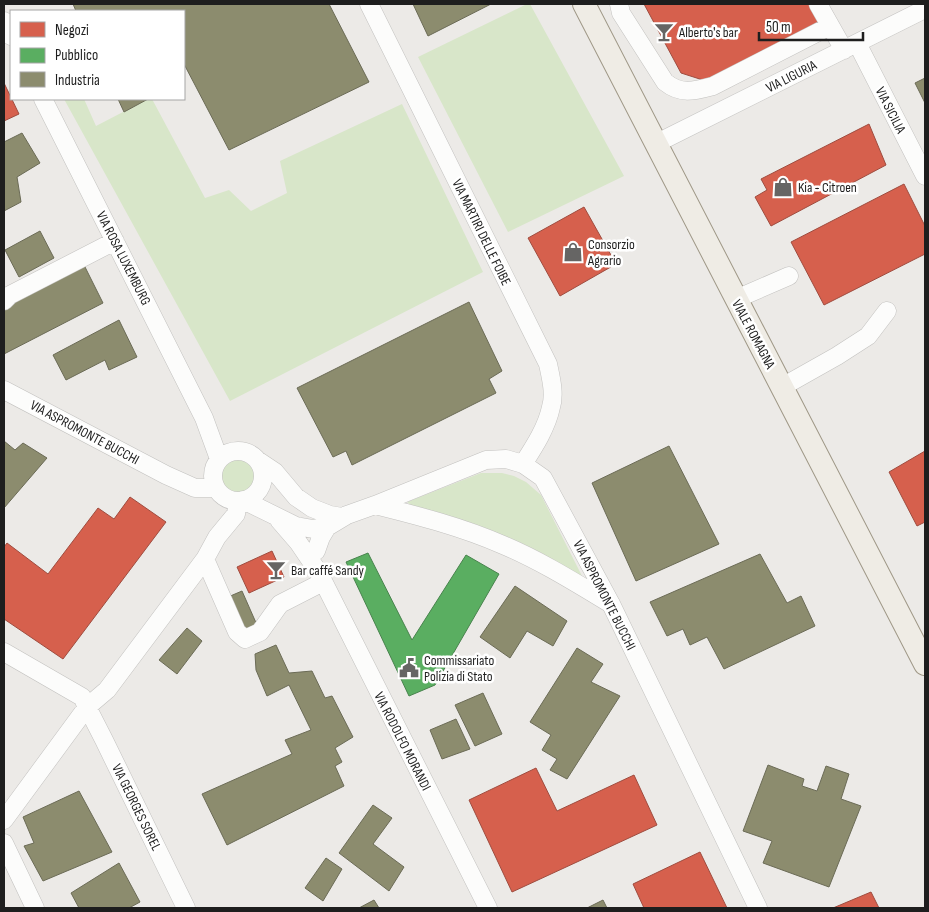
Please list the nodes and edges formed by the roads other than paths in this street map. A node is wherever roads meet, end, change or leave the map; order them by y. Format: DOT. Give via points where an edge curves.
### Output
graph roads {
  1 [pos="369,4"];
  2 [pos="584,4"];
  3 [pos="818,4"];
  4 [pos="620,8"];
  5 [pos="925,9"];
  6 [pos="4,21"];
  7 [pos="595,25"];
  8 [pos="830,26"];
  9 [pos="10,34"];
  10 [pos="850,47"];
  11 [pos="757,64"];
  12 [pos="769,87"];
  13 [pos="44,100"];
  14 [pos="657,143"];
  15 [pos="925,176"];
  16 [pos="115,241"];
  17 [pos="789,276"];
  18 [pos="736,299"];
  19 [pos="4,301"];
  20 [pos="887,311"];
  21 [pos="782,388"];
  22 [pos="4,390"];
  23 [pos="204,418"];
  24 [pos="253,456"];
  25 [pos="216,463"];
  26 [pos="524,464"];
  27 [pos="166,475"];
  28 [pos="218,491"];
  29 [pos="296,497"];
  30 [pos="240,501"];
  31 [pos="375,505"];
  32 [pos="276,517"];
  33 [pos="342,517"];
  34 [pos="320,528"];
  35 [pos="217,537"];
  36 [pos="205,559"];
  37 [pos="321,578"];
  38 [pos="612,604"];
  39 [pos="4,652"];
  40 [pos="925,664"];
  41 [pos="87,707"];
  42 [pos="4,820"];
  43 [pos="4,843"];
  44 [pos="35,908"];
  45 [pos="186,908"];
  46 [pos="488,908"];
  47 [pos="758,908"];
  1 -- 26 [label="street, VIA MARTIRI DELLE FOIBE" via="548,364 552,407"];
  2 -- 7 [label="main road, VIALE ROMAGNA"];
  3 -- 8 [label="street, VIA SICILIA"];
  4 -- 7 [label="street"];
  4 -- 11 [label="street" via="665,82 672,88 696,91"];
  5 -- 10 [label="street, VIA LIGURIA"];
  6 -- 9 [label="street"];
  7 -- 14 [label="main road, VIALE ROMAGNA"];
  8 -- 10 [label="street, VIA SICILIA"];
  8 -- 11 [label="street"];
  10 -- 12 [label="street, VIA LIGURIA"];
  10 -- 15 [label="street, VIA SICILIA"];
  11 -- 12 [label="street"];
  12 -- 14 [label="street, VIA LIGURIA"];
  13 -- 16 [label="street, VIA ROSA LUXEMBURG"];
  14 -- 18 [label="main road, VIALE ROMAGNA"];
  16 -- 19 [label="street"];
  16 -- 23 [label="street, VIA ROSA LUXEMBURG"];
  17 -- 18 [label="street"];
  18 -- 21 [label="main road, VIALE ROMAGNA"];
  20 -- 21 [label="street" via="868,336"];
  21 -- 40 [label="main road, VIALE ROMAGNA"];
  22 -- 27 [label="street, VIA ASPROMONTE BUCCHI"];
  23 -- 24 [label="street, VIA ROSA LUXEMBURG" via="224,438"];
  23 -- 25 [label="street, VIA ROSA LUXEMBURG"];
  24 -- 25 [label="street, VIA ASPROMONTE BUCCHI" via="233,451"];
  24 -- 29 [label="street" via="275,472"];
  24 -- 30 [label="street" via="261,467 262,484 251,497"];
  25 -- 27 [label="street, VIA ASPROMONTE BUCCHI" via="191,475"];
  25 -- 28 [label="street" via="212,474"];
  26 -- 31 [label="street, VIA ASPROMONTE BUCCHI" via="506,459 486,460"];
  26 -- 38 [label="street, VIA ASPROMONTE BUCCHI" via="543,478"];
  27 -- 28 [label="street, VIA ASPROMONTE BUCCHI" via="195,488"];
  28 -- 30 [label="street, VIA ASPROMONTE BUCCHI" via="226,498"];
  28 -- 35 [label="street" via="222,518"];
  29 -- 33 [label="street" via="312,508"];
  29 -- 34 [label="street"];
  30 -- 32 [label="street, VIA ASPROMONTE BUCCHI"];
  30 -- 35 [label="street" via="236,514"];
  31 -- 33 [label="street, VIA ASPROMONTE BUCCHI"];
  31 -- 38 [label="street" via="469,531 504,545"];
  32 -- 34 [label="street, VIA ASPROMONTE BUCCHI" via="296,526"];
  32 -- 37 [label="street, VIA RODOLFO MORANDI" via="298,542"];
  33 -- 34 [label="street, VIA ASPROMONTE BUCCHI"];
  34 -- 37 [label="street, VIA RODOLFO MORANDI" via="316,551"];
  35 -- 36 [label="street"];
  36 -- 37 [label="street" via="237,632 245,639 260,632 280,604"];
  36 -- 41 [label="street" via="108,690"];
  37 -- 46 [label="street, VIA RODOLFO MORANDI"];
  38 -- 47 [label="street, VIA ASPROMONTE BUCCHI"];
  39 -- 41 [label="street, VIA GEORGES SOREL" via="82,697"];
  41 -- 42 [label="street"];
  41 -- 45 [label="street, VIA GEORGES SOREL"];
  43 -- 44 [label="street"];
}
